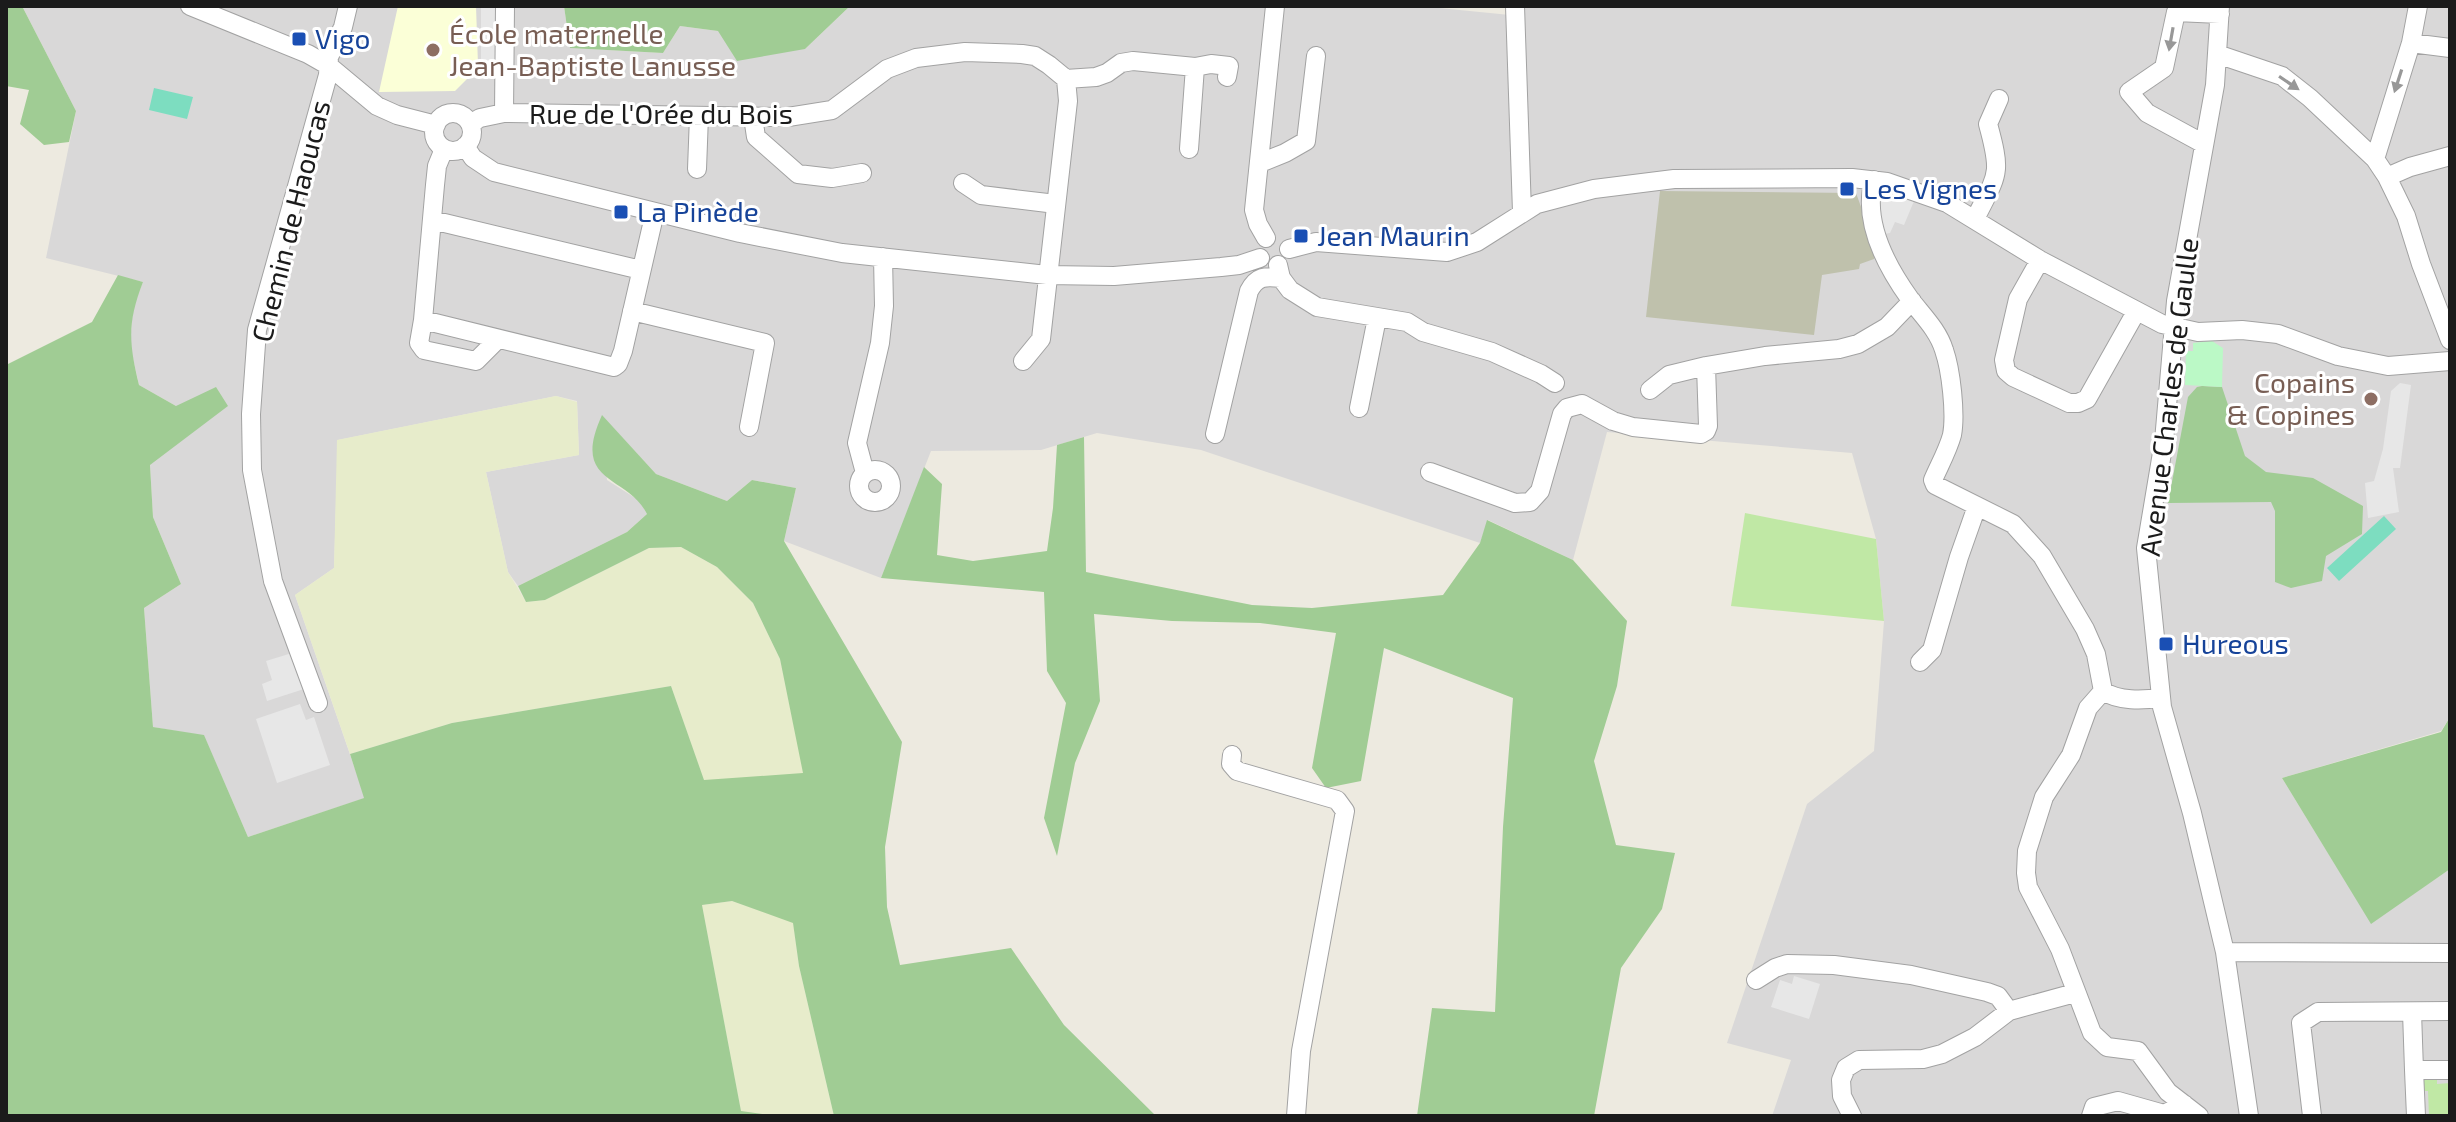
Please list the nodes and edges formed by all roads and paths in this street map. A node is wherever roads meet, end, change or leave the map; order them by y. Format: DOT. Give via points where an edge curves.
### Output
graph roads {
  1 [pos="190,6"];
  2 [pos="348,6"];
  3 [pos="505,6"];
  4 [pos="1275,6"];
  5 [pos="1515,6"];
  6 [pos="2418,6"];
  7 [pos="2220,10"];
  8 [pos="2411,43"];
  9 [pos="2450,48"];
  10 [pos="2217,54"];
  11 [pos="1316,56"];
  12 [pos="329,66"];
  13 [pos="1195,67"];
  14 [pos="1227,77"];
  15 [pos="1066,79"];
  16 [pos="1999,99"];
  17 [pos="504,113"];
  18 [pos="699,116"];
  19 [pos="753,117"];
  20 [pos="470,124"];
  21 [pos="436,125"];
  22 [pos="2204,144"];
  23 [pos="465,146"];
  24 [pos="444,149"];
  25 [pos="1189,149"];
  26 [pos="2450,156"];
  27 [pos="2375,159"];
  28 [pos="1260,163"];
  29 [pos="697,169"];
  30 [pos="862,173"];
  31 [pos="2387,177"];
  32 [pos="1874,180"];
  33 [pos="963,183"];
  34 [pos="1056,204"];
  35 [pos="655,212"];
  36 [pos="1522,212"];
  37 [pos="1975,219"];
  38 [pos="432,220"];
  39 [pos="1266,238"];
  40 [pos="1289,249"];
  41 [pos="883,257"];
  42 [pos="1260,258"];
  43 [pos="2040,260"];
  44 [pos="641,270"];
  45 [pos="1280,272"];
  46 [pos="1047,275"];
  47 [pos="1912,301"];
  48 [pos="632,311"];
  49 [pos="2136,312"];
  50 [pos="1377,318"];
  51 [pos="423,320"];
  52 [pos="2174,327"];
  53 [pos="498,339"];
  54 [pos="2450,340"];
  55 [pos="1023,361"];
  56 [pos="2450,361"];
  57 [pos="1706,366"];
  58 [pos="1555,383"];
  59 [pos="1650,390"];
  60 [pos="1359,408"];
  61 [pos="749,427"];
  62 [pos="1215,434"];
  63 [pos="1430,472"];
  64 [pos="865,473"];
  65 [pos="1977,506"];
  66 [pos="1920,662"];
  67 [pos="2103,691"];
  68 [pos="2161,697"];
  69 [pos="318,703"];
  70 [pos="1232,755"];
  71 [pos="2225,952"];
  72 [pos="2450,953"];
  73 [pos="1756,980"];
  74 [pos="2075,993"];
  75 [pos="2009,1011"];
  76 [pos="2450,1011"];
  77 [pos="2412,1012"];
  78 [pos="2414,1070"];
  79 [pos="2450,1070"];
  80 [pos="2184,1104"];
  81 [pos="1296,1116"];
  82 [pos="1852,1116"];
  83 [pos="2091,1116"];
  84 [pos="2199,1116"];
  85 [pos="2249,1116"];
  86 [pos="2312,1116"];
  87 [pos="2416,1116"];
  1 -- 12 [label="street"];
  2 -- 12 [label="street, Chemin de Haoucas"];
  3 -- 17 [label="street"];
  4 -- 28 [label="street"];
  5 -- 36 [label="street"];
  6 -- 8 [label="street"];
  7 -- 10 [label="street, Avenue Charles de Gaulle"];
  7 -- 22 [label="street, one-way" via="2176,12 2164,68 2129,92 2147,113"];
  8 -- 9 [label="street"];
  8 -- 27 [label="street, one-way"];
  10 -- 22 [label="street, Avenue Charles de Gaulle"];
  10 -- 27 [label="street, one-way" via="2282,76"];
  11 -- 28 [label="street" via="1306,141"];
  12 -- 21 [label="street" via="377,106"];
  12 -- 69 [label="street, Chemin de Haoucas" via="257,330 251,414 252,470 273,581"];
  13 -- 14 [label="street" via="1229,66"];
  13 -- 15 [label="street" via="1133,61 1096,77"];
  13 -- 25 [label="street"];
  15 -- 19 [label="street, Rue de l'Orée du Bois" via="1035,56 916,58 887,69 832,110"];
  15 -- 34 [label="street"];
  16 -- 37 [label="street" via="1988,124 1997,156 1996,177"];
  17 -- 18 [label="street, Rue de l'Orée du Bois"];
  17 -- 20 [label="street, Rue de l'Orée du Bois"];
  18 -- 19 [label="street, Rue de l'Orée du Bois"];
  18 -- 29 [label="street"];
  19 -- 30 [label="street" via="756,137 798,174 832,178"];
  20 -- 21 [label="street" via="462,115 450,113"];
  20 -- 23 [label="street" via="472,135"];
  21 -- 24 [label="street" via="436,139"];
  22 -- 52 [label="street, Avenue Charles de Gaulle"];
  23 -- 24 [label="street"];
  23 -- 35 [label="street" via="494,172"];
  24 -- 38 [label="street" via="437,166"];
  26 -- 31 [label="street"];
  27 -- 31 [label="street"];
  28 -- 39 [label="street" via="1254,210"];
  31 -- 54 [label="street"];
  32 -- 36 [label="street" via="1652,181 1553,198"];
  32 -- 37 [label="street" via="1947,203"];
  32 -- 47 [label="street" via="1874,227 1894,276"];
  33 -- 34 [label="street" via="981,195"];
  34 -- 46 [label="street"];
  35 -- 41 [label="street" via="799,246"];
  35 -- 44 [label="street"];
  36 -- 40 [label="street" via="1477,242 1447,252 1316,242"];
  37 -- 43 [label="street"];
  38 -- 44 [label="street"];
  38 -- 51 [label="street"];
  39 -- 40 [label="street" via="1280,237"];
  39 -- 42 [label="street" via="1259,246"];
  40 -- 45 [label="street"];
  41 -- 46 [label="street"];
  41 -- 64 [label="street" via="880,343 857,443"];
  42 -- 45 [label="street"];
  42 -- 46 [label="street" via="1184,271"];
  43 -- 49 [label="street"];
  43 -- 49 [label="street" via="2018,299 2004,360 2013,377 2069,403 2087,399"];
  44 -- 48 [label="street"];
  45 -- 50 [label="street" via="1299,298 1317,307"];
  45 -- 62 [label="street" via="1261,277 1249,291"];
  46 -- 55 [label="street" via="1041,339"];
  47 -- 57 [label="street" via="1887,327 1858,344"];
  47 -- 65 [label="street" via="1938,335 1949,371 1952,435 1933,480"];
  48 -- 53 [label="street" via="614,367"];
  48 -- 61 [label="street" via="765,343"];
  49 -- 52 [label="street"];
  50 -- 58 [label="street" via="1407,322 1423,332 1492,352"];
  50 -- 60 [label="street"];
  51 -- 53 [label="street"];
  51 -- 53 [label="street" via="419,343 424,350 476,361"];
  52 -- 56 [label="street" via="2278,334 2338,356 2388,366"];
  52 -- 68 [label="street, Avenue Charles de Gaulle" via="2164,441 2146,548"];
  57 -- 59 [label="street" via="1669,375"];
  57 -- 63 [label="street" via="1706,431 1633,427 1575,405 1562,414 1540,491 1530,502 1515,503"];
  65 -- 66 [label="street" via="1932,650"];
  65 -- 67 [label="street" via="2013,524 2042,556 2085,629"];
  67 -- 68 [label="street" via="2136,699"];
  67 -- 74 [label="street" via="2088,708 2071,755 2044,797 2027,851 2028,887 2060,949"];
  68 -- 71 [label="street, Avenue Charles de Gaulle"];
  70 -- 81 [label="street" via="1237,771 1337,800 1345,811 1301,1051"];
  71 -- 72 [label="street"];
  71 -- 85 [label="street, Avenue Charles de Gaulle"];
  73 -- 75 [label="street" via="1787,964 1834,965 1987,992 1998,996"];
  74 -- 75 [label="street"];
  74 -- 80 [label="street" via="2092,1033 2107,1047 2138,1051 2168,1092"];
  75 -- 82 [label="street" via="1942,1054 1859,1060 1846,1068 1842,1096"];
  76 -- 77 [label="street"];
  77 -- 78 [label="street"];
  77 -- 86 [label="street" via="2318,1012 2301,1023"];
  78 -- 79 [label="street"];
  78 -- 87 [label="street"];
  80 -- 83 [label="street" via="2164,1114 2118,1101 2094,1107"];
  80 -- 84 [label="street"];
}
